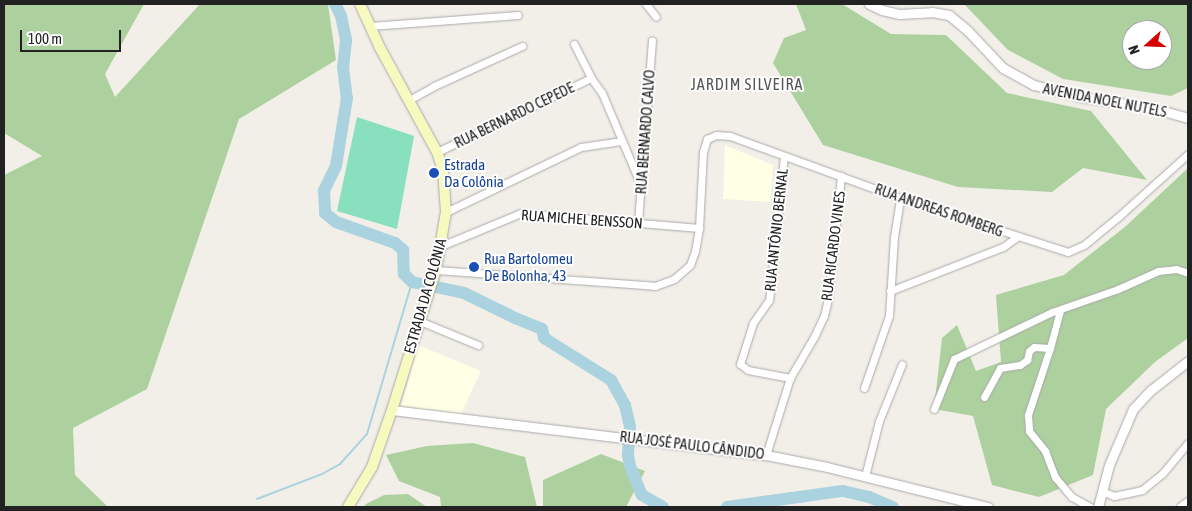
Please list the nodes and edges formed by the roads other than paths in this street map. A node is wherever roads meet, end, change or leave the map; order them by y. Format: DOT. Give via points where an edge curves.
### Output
graph roads {
  1 [pos="360,4"];
  2 [pos="646,4"];
  3 [pos="870,4"];
  4 [pos="518,15"];
  5 [pos="656,17"];
  6 [pos="370,26"];
  7 [pos="652,41"];
  8 [pos="574,44"];
  9 [pos="522,46"];
  10 [pos="591,78"];
  11 [pos="409,100"];
  12 [pos="1188,118"];
  13 [pos="621,141"];
  14 [pos="437,152"];
  15 [pos="1188,154"];
  16 [pos="784,156"];
  17 [pos="841,176"];
  18 [pos="640,184"];
  19 [pos="900,198"];
  20 [pos="446,212"];
  21 [pos="638,222"];
  22 [pos="699,228"];
  23 [pos="1018,236"];
  24 [pos="441,246"];
  25 [pos="436,270"];
  26 [pos="1188,273"];
  27 [pos="890,291"];
  28 [pos="1060,310"];
  29 [pos="420,321"];
  30 [pos="478,345"];
  31 [pos="1050,348"];
  32 [pos="1188,361"];
  33 [pos="902,364"];
  34 [pos="790,378"];
  35 [pos="864,388"];
  36 [pos="984,397"];
  37 [pos="934,409"];
  38 [pos="392,410"];
  39 [pos="1188,443"];
  40 [pos="766,455"];
  41 [pos="865,476"];
  42 [pos="1102,492"];
  43 [pos="1188,502"];
  44 [pos="348,507"];
  45 [pos="988,507"];
  46 [pos="1090,507"];
  47 [pos="1098,507"];
  48 [pos="1181,507"];
  1 -- 6 [label="main road, ESTRADA DA COLÔNIA"];
  2 -- 5 [label="street"];
  3 -- 12 [label="street, AVENIDA NOEL NUTELS" via="899,14 941,12 951,16 1003,68 1034,85"];
  4 -- 6 [label="street"];
  6 -- 11 [label="main road, ESTRADA DA COLÔNIA"];
  7 -- 18 [label="street, RUA BERNARDO CALVO"];
  8 -- 10 [label="street"];
  9 -- 11 [label="street"];
  10 -- 13 [label="street" via="602,93"];
  10 -- 14 [label="street, RUA BERNARDO CEPEDE"];
  11 -- 14 [label="main road, ESTRADA DA COLÔNIA"];
  13 -- 18 [label="street"];
  13 -- 20 [label="street" via="581,147"];
  14 -- 20 [label="main road, ESTRADA DA COLÔNIA" via="443,170"];
  15 -- 23 [label="street, RUA ANDREAS ROMBERG" via="1143,197 1072,252"];
  16 -- 17 [label="street, RUA ANDREAS ROMBERG"];
  16 -- 22 [label="street, RUA ANDREAS ROMBERG" via="723,134 711,136 705,143"];
  16 -- 34 [label="street, RUA ANTÔNIO BERNAL" via="769,300 753,323 740,364 748,370"];
  17 -- 19 [label="street, RUA ANDREAS ROMBERG"];
  17 -- 34 [label="street, RUA RICARDO VINES" via="824,316"];
  18 -- 21 [label="street, RUA BERNARDO CALVO"];
  19 -- 23 [label="street, RUA ANDREAS ROMBERG"];
  19 -- 27 [label="street"];
  20 -- 24 [label="main road, ESTRADA DA COLÔNIA"];
  21 -- 22 [label="street, RUA MICHEL BENSSON"];
  21 -- 24 [label="street, RUA MICHEL BENSSON" via="521,213"];
  22 -- 25 [label="street" via="690,265 674,279 655,286"];
  23 -- 27 [label="street" via="1003,247"];
  24 -- 25 [label="main road, ESTRADA DA COLÔNIA"];
  25 -- 29 [label="main road, ESTRADA DA COLÔNIA"];
  26 -- 28 [label="street" via="1176,269 1158,271"];
  27 -- 35 [label="street" via="886,329"];
  28 -- 31 [label="street"];
  28 -- 37 [label="street" via="954,359"];
  29 -- 30 [label="street"];
  29 -- 38 [label="main road, ESTRADA DA COLÔNIA"];
  31 -- 36 [label="street" via="1034,347 1020,365 1000,368"];
  31 -- 46 [label="street" via="1028,415 1029,431 1045,451 1054,477 1072,497"];
  32 -- 42 [label="street" via="1136,404 1109,465"];
  33 -- 41 [label="street" via="878,421"];
  34 -- 40 [label="street, RUA RICARDO VINES"];
  38 -- 40 [label="street, RUA JOSÉ PAULO CÂNDIDO"];
  38 -- 44 [label="main road, ESTRADA DA COLÔNIA" via="372,467"];
  39 -- 42 [label="street" via="1162,474 1142,490 1114,496"];
  40 -- 41 [label="street, RUA JOSÉ PAULO CÂNDIDO"];
  41 -- 45 [label="street, RUA JOSÉ PAULO CÂNDIDO"];
  42 -- 47 [label="street"];
  43 -- 48 [label="street"];
}
